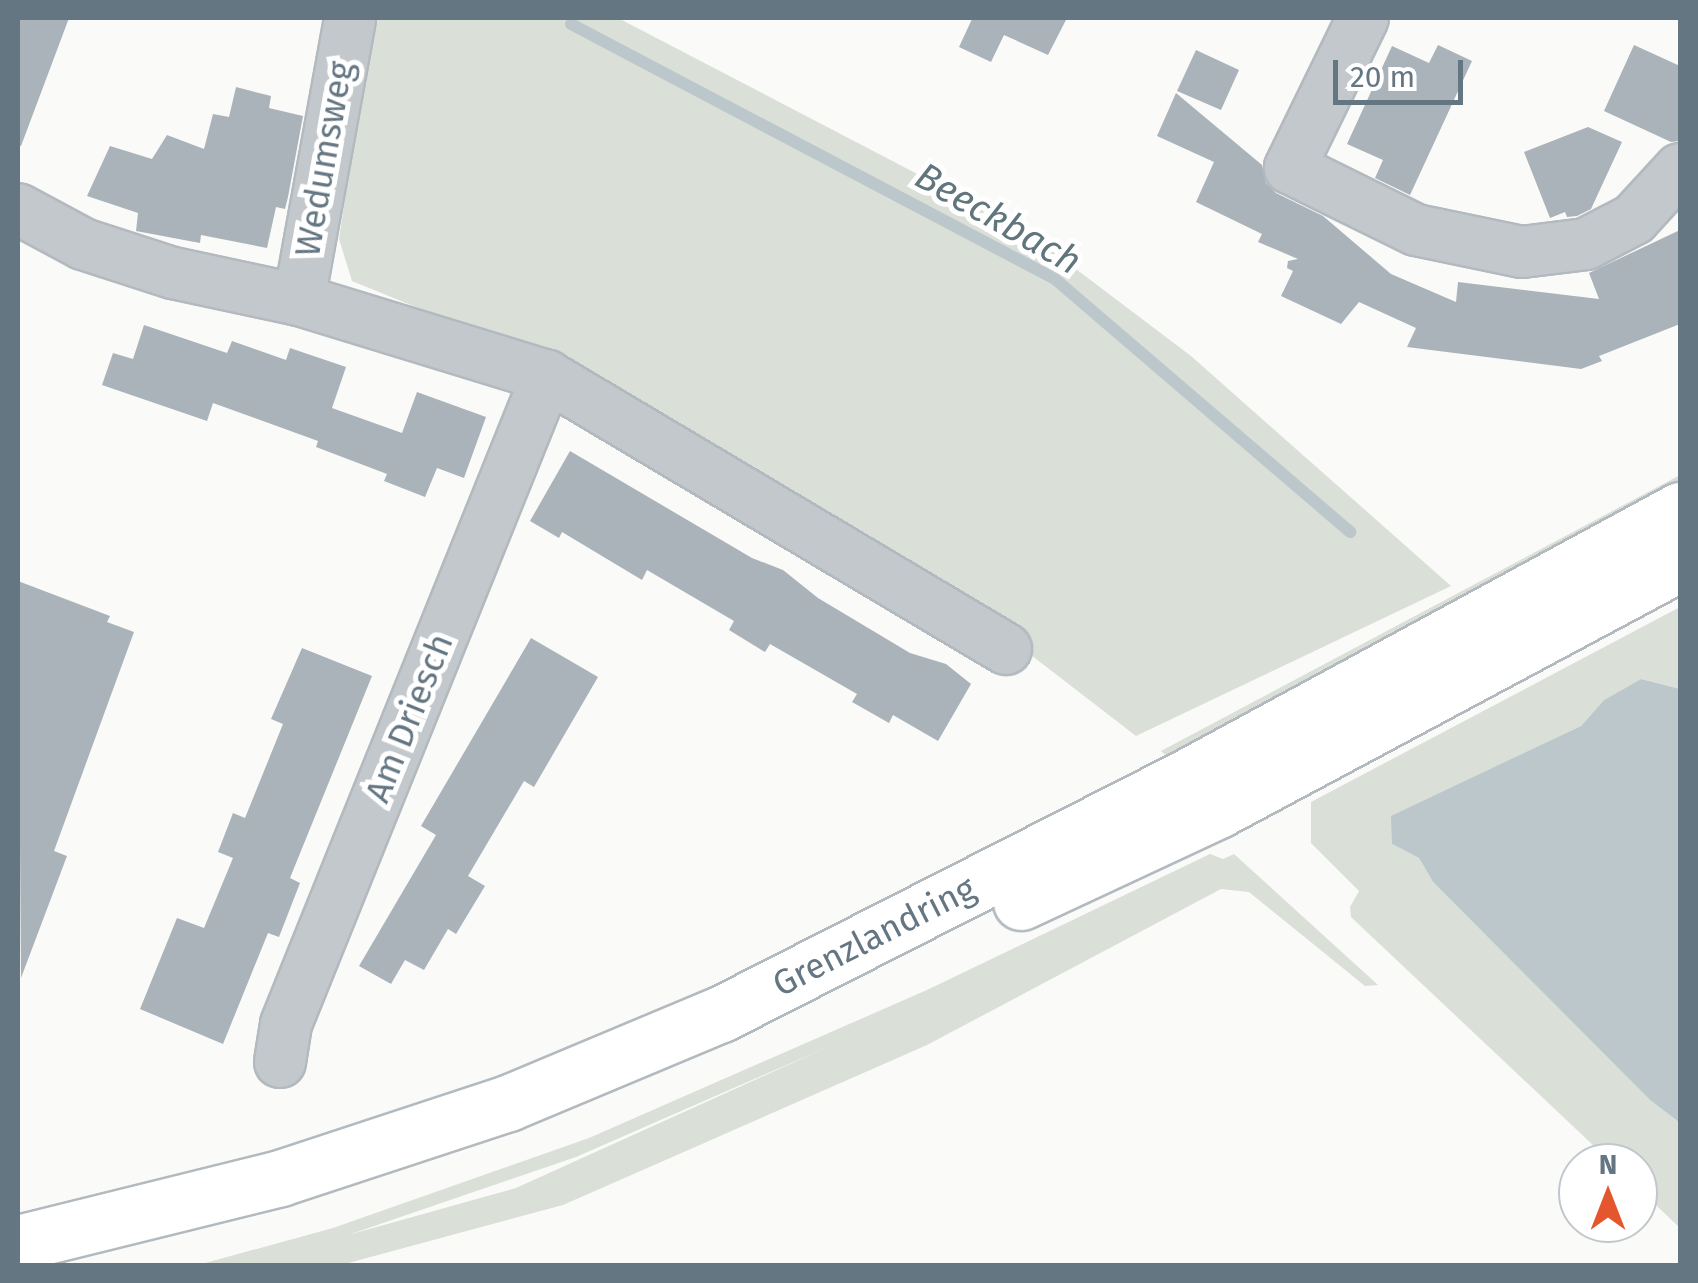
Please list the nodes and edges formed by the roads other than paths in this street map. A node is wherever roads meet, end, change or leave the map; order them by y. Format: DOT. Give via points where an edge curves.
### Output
graph roads {
  1 [pos="350,18"];
  2 [pos="1364,18"];
  3 [pos="1680,169"];
  4 [pos="18,208"];
  5 [pos="298,300"];
  6 [pos="547,376"];
  7 [pos="1680,510"];
  8 [pos="1680,563"];
  9 [pos="1006,650"];
  10 [pos="280,1062"];
  11 [pos="18,1243"];
  12 [pos="62,1266"];
  1 -- 5 [label="street, Wedumsweg"];
  2 -- 3 [label="street" via="1290,168 1416,230 1522,252 1586,244 1634,218"];
  4 -- 5 [label="street" via="84,244"];
  5 -- 6 [label="street"];
  6 -- 9 [label="street"];
  6 -- 10 [label="street, Am Driesch" via="286,1024"];
  7 -- 11 [label="main road, Grenzlandring" via="1185,778 721,1014 508,1103 297,1172"];
  8 -- 12 [label="main road, Grenzlandring" via="1218,810 796,1008 426,1159"];
}
